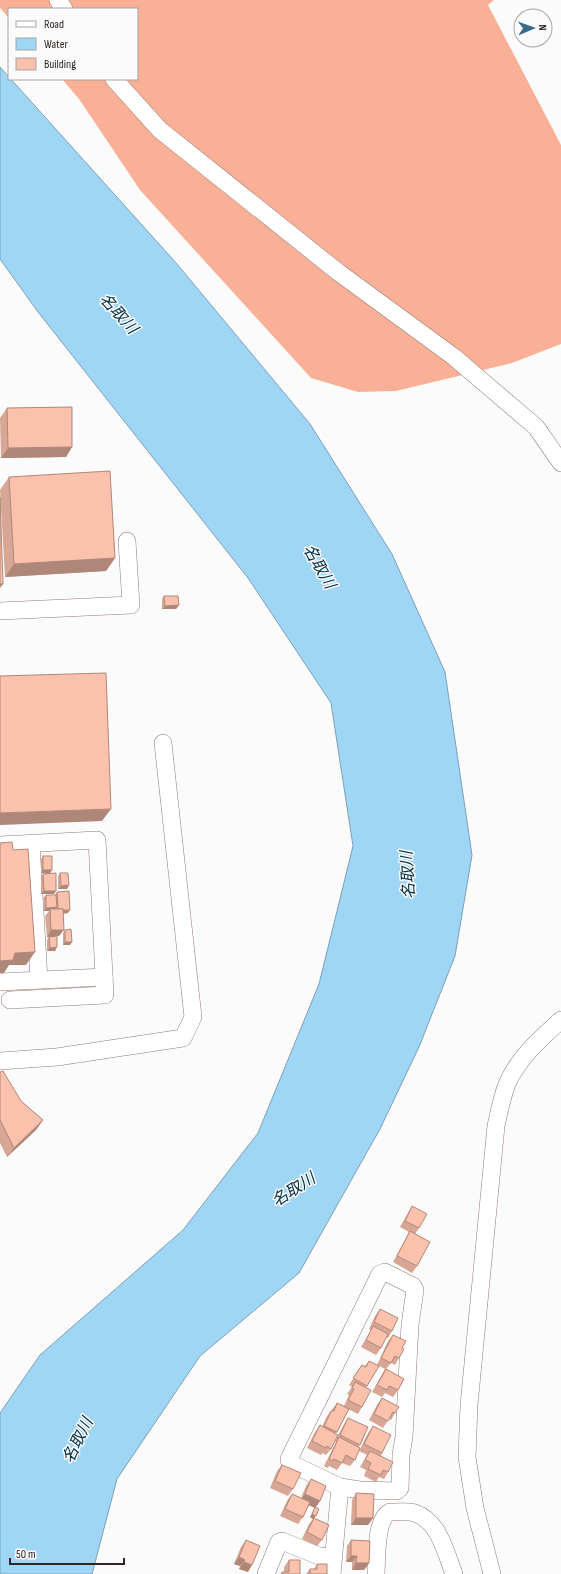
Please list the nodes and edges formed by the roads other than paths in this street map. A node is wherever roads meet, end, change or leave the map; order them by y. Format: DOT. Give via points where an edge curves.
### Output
graph roads {
  1 [pos="115,80"];
  2 [pos="561,463"];
  3 [pos="127,541"];
  4 [pos="0,611"];
  5 [pos="163,743"];
  6 [pos="31,844"];
  7 [pos="0,845"];
  8 [pos="104,977"];
  9 [pos="39,980"];
  10 [pos="0,982"];
  11 [pos="10,1000"];
  12 [pos="561,1020"];
  13 [pos="0,1061"];
  14 [pos="340,1487"];
  15 [pos="333,1566"];
  16 [pos="266,1574"];
  17 [pos="376,1574"];
  18 [pos="454,1574"];
  19 [pos="492,1574"];
  1 -- 2 [label="street" via="160,130 338,272 454,357 536,427"];
  3 -- 4 [label="street" via="131,605"];
  5 -- 13 [label="street" via="193,1017 183,1038 57,1057"];
  6 -- 7 [label="street"];
  6 -- 8 [label="street" via="97,840"];
  6 -- 9 [label="street"];
  8 -- 9 [label="street"];
  8 -- 11 [label="street" via="105,995"];
  9 -- 10 [label="street"];
  12 -- 19 [label="street" via="521,1060 508,1083 496,1126 469,1405 467,1457 475,1508"];
  14 -- 14 [label="street" via="290,1463 288,1459 380,1274 385,1272 413,1286 415,1290 410,1325 404,1437 400,1454 400,1488 397,1491 390,1491"];
  14 -- 15 [label="street"];
  15 -- 16 [label="street" via="319,1556 282,1541 279,1542"];
  17 -- 18 [label="street" via="382,1520 390,1512 417,1514 432,1525 438,1533"];
}
